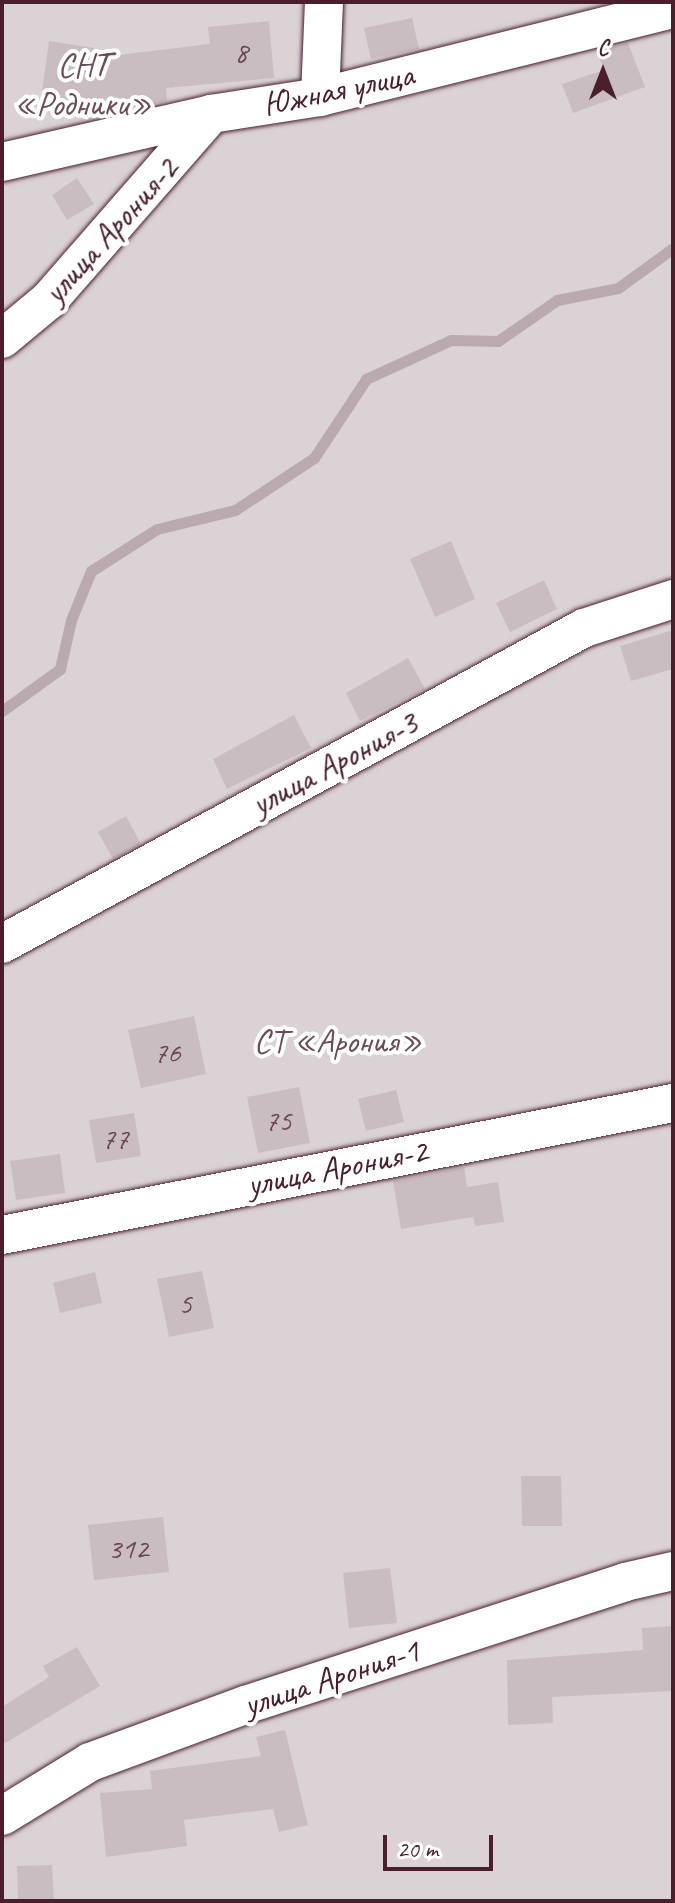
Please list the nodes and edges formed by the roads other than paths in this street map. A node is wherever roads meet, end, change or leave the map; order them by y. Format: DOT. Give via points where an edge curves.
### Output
graph roads {
  1 [pos="324,2"];
  2 [pos="673,9"];
  3 [pos="320,97"];
  4 [pos="211,114"];
  5 [pos="2,162"];
  6 [pos="2,339"];
  7 [pos="673,599"];
  8 [pos="2,944"];
  9 [pos="673,1103"];
  10 [pos="2,1235"];
  11 [pos="673,1571"];
  12 [pos="2,1816"];
  1 -- 3 [label="street"];
  2 -- 3 [label="street, Южная улица"];
  3 -- 4 [label="street, Южная улица"];
  4 -- 5 [label="street, Южная улица"];
  4 -- 6 [label="street, улица Арония-2" via="49,300"];
  7 -- 8 [label="street, улица Арония-3" via="584,628"];
  9 -- 10 [label="street, улица Арония-2"];
  11 -- 12 [label="street, улица Арония-1" via="609,1586 132,1746 90,1762"];
}
